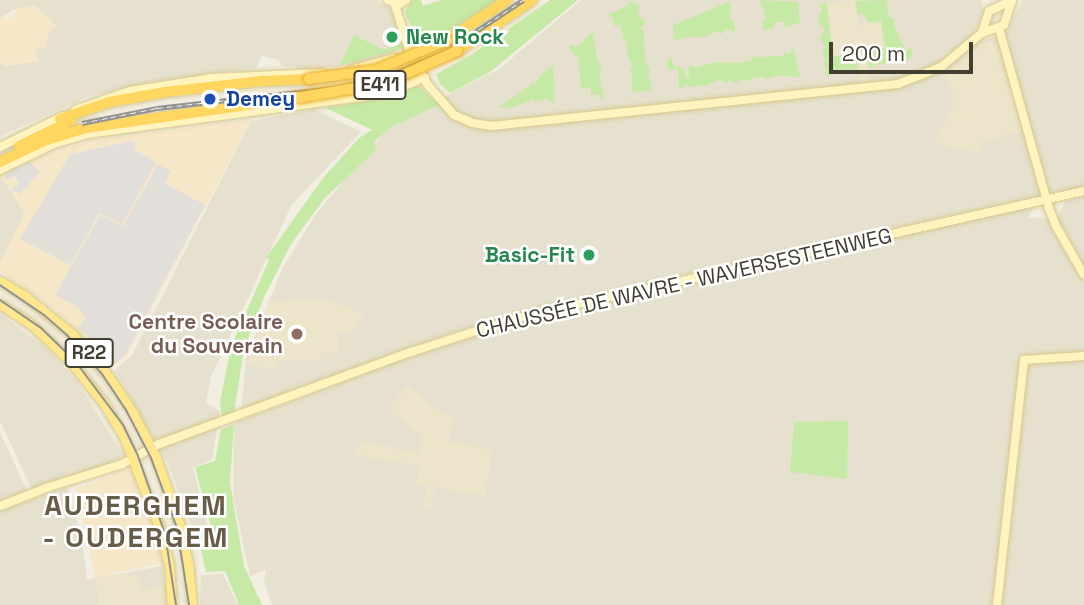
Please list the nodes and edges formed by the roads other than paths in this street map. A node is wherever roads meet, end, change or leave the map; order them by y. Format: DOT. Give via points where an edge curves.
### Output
graph roads {
  1 [pos="507,0"];
  2 [pos="532,0"];
  3 [pos="1012,1"];
  4 [pos="398,2"];
  5 [pos="999,7"];
  6 [pos="1007,15"];
  7 [pos="986,20"];
  8 [pos="997,28"];
  9 [pos="982,33"];
  10 [pos="414,53"];
  11 [pos="425,77"];
  12 [pos="216,80"];
  13 [pos="164,92"];
  14 [pos="131,98"];
  15 [pos="262,102"];
  16 [pos="60,118"];
  17 [pos="133,121"];
  18 [pos="180,122"];
  19 [pos="168,123"];
  20 [pos="1,158"];
  21 [pos="1084,191"];
  22 [pos="1043,200"];
  23 [pos="1084,275"];
  24 [pos="0,281"];
  25 [pos="0,304"];
  26 [pos="1084,356"];
  27 [pos="152,449"];
  28 [pos="134,458"];
  29 [pos="0,507"];
  30 [pos="172,605"];
  31 [pos="192,605"];
  32 [pos="997,605"];
  1 -- 13 [label="highway, E411, bridge" via="447,40 376,70"];
  2 -- 15 [label="highway, E411, bridge" via="457,51 385,83"];
  3 -- 5 [label="street"];
  3 -- 6 [label="street"];
  4 -- 10 [label="street"];
  5 -- 6 [label="street"];
  5 -- 7 [label="street" via="989,11"];
  6 -- 8 [label="street" via="1006,23"];
  7 -- 8 [label="street"];
  7 -- 9 [label="street"];
  8 -- 9 [label="street"];
  8 -- 22 [label="street"];
  9 -- 11 [label="street" via="963,52 930,72 885,87 491,126 460,117"];
  10 -- 11 [label="street"];
  10 -- 12 [label="street" via="348,71"];
  11 -- 18 [label="street" via="370,96"];
  12 -- 13 [label="highway"];
  12 -- 16 [label="street" via="130,91"];
  13 -- 14 [label="highway, E411"];
  14 -- 16 [label="highway"];
  14 -- 20 [label="highway, E411" via="93,110"];
  15 -- 17 [label="highway, E411"];
  15 -- 18 [label="highway"];
  16 -- 20 [label="street"];
  17 -- 19 [label="highway"];
  17 -- 20 [label="highway, E411" via="61,135"];
  18 -- 19 [label="street"];
  19 -- 20 [label="street" via="87,134 36,152"];
  21 -- 22 [label="street, CHAUSSÉE DE WAVRE - WAVERSESTEENWEG"];
  22 -- 23 [label="street"];
  22 -- 27 [label="street, CHAUSSÉE DE WAVRE - WAVERSESTEENWEG" via="516,318"];
  24 -- 27 [label="main road, R22" via="81,343 121,395"];
  25 -- 28 [label="main road, R22" via="32,325 72,363 105,405"];
  26 -- 32 [label="street" via="1024,360"];
  27 -- 28 [label="street, CHAUSSÉE DE WAVRE - WAVERSESTEENWEG"];
  27 -- 31 [label="main road, R22" via="180,526"];
  28 -- 29 [label="street, CHAUSSÉE DE WAVRE - WAVERSESTEENWEG"];
  28 -- 30 [label="main road, R22" via="164,542"];
}
